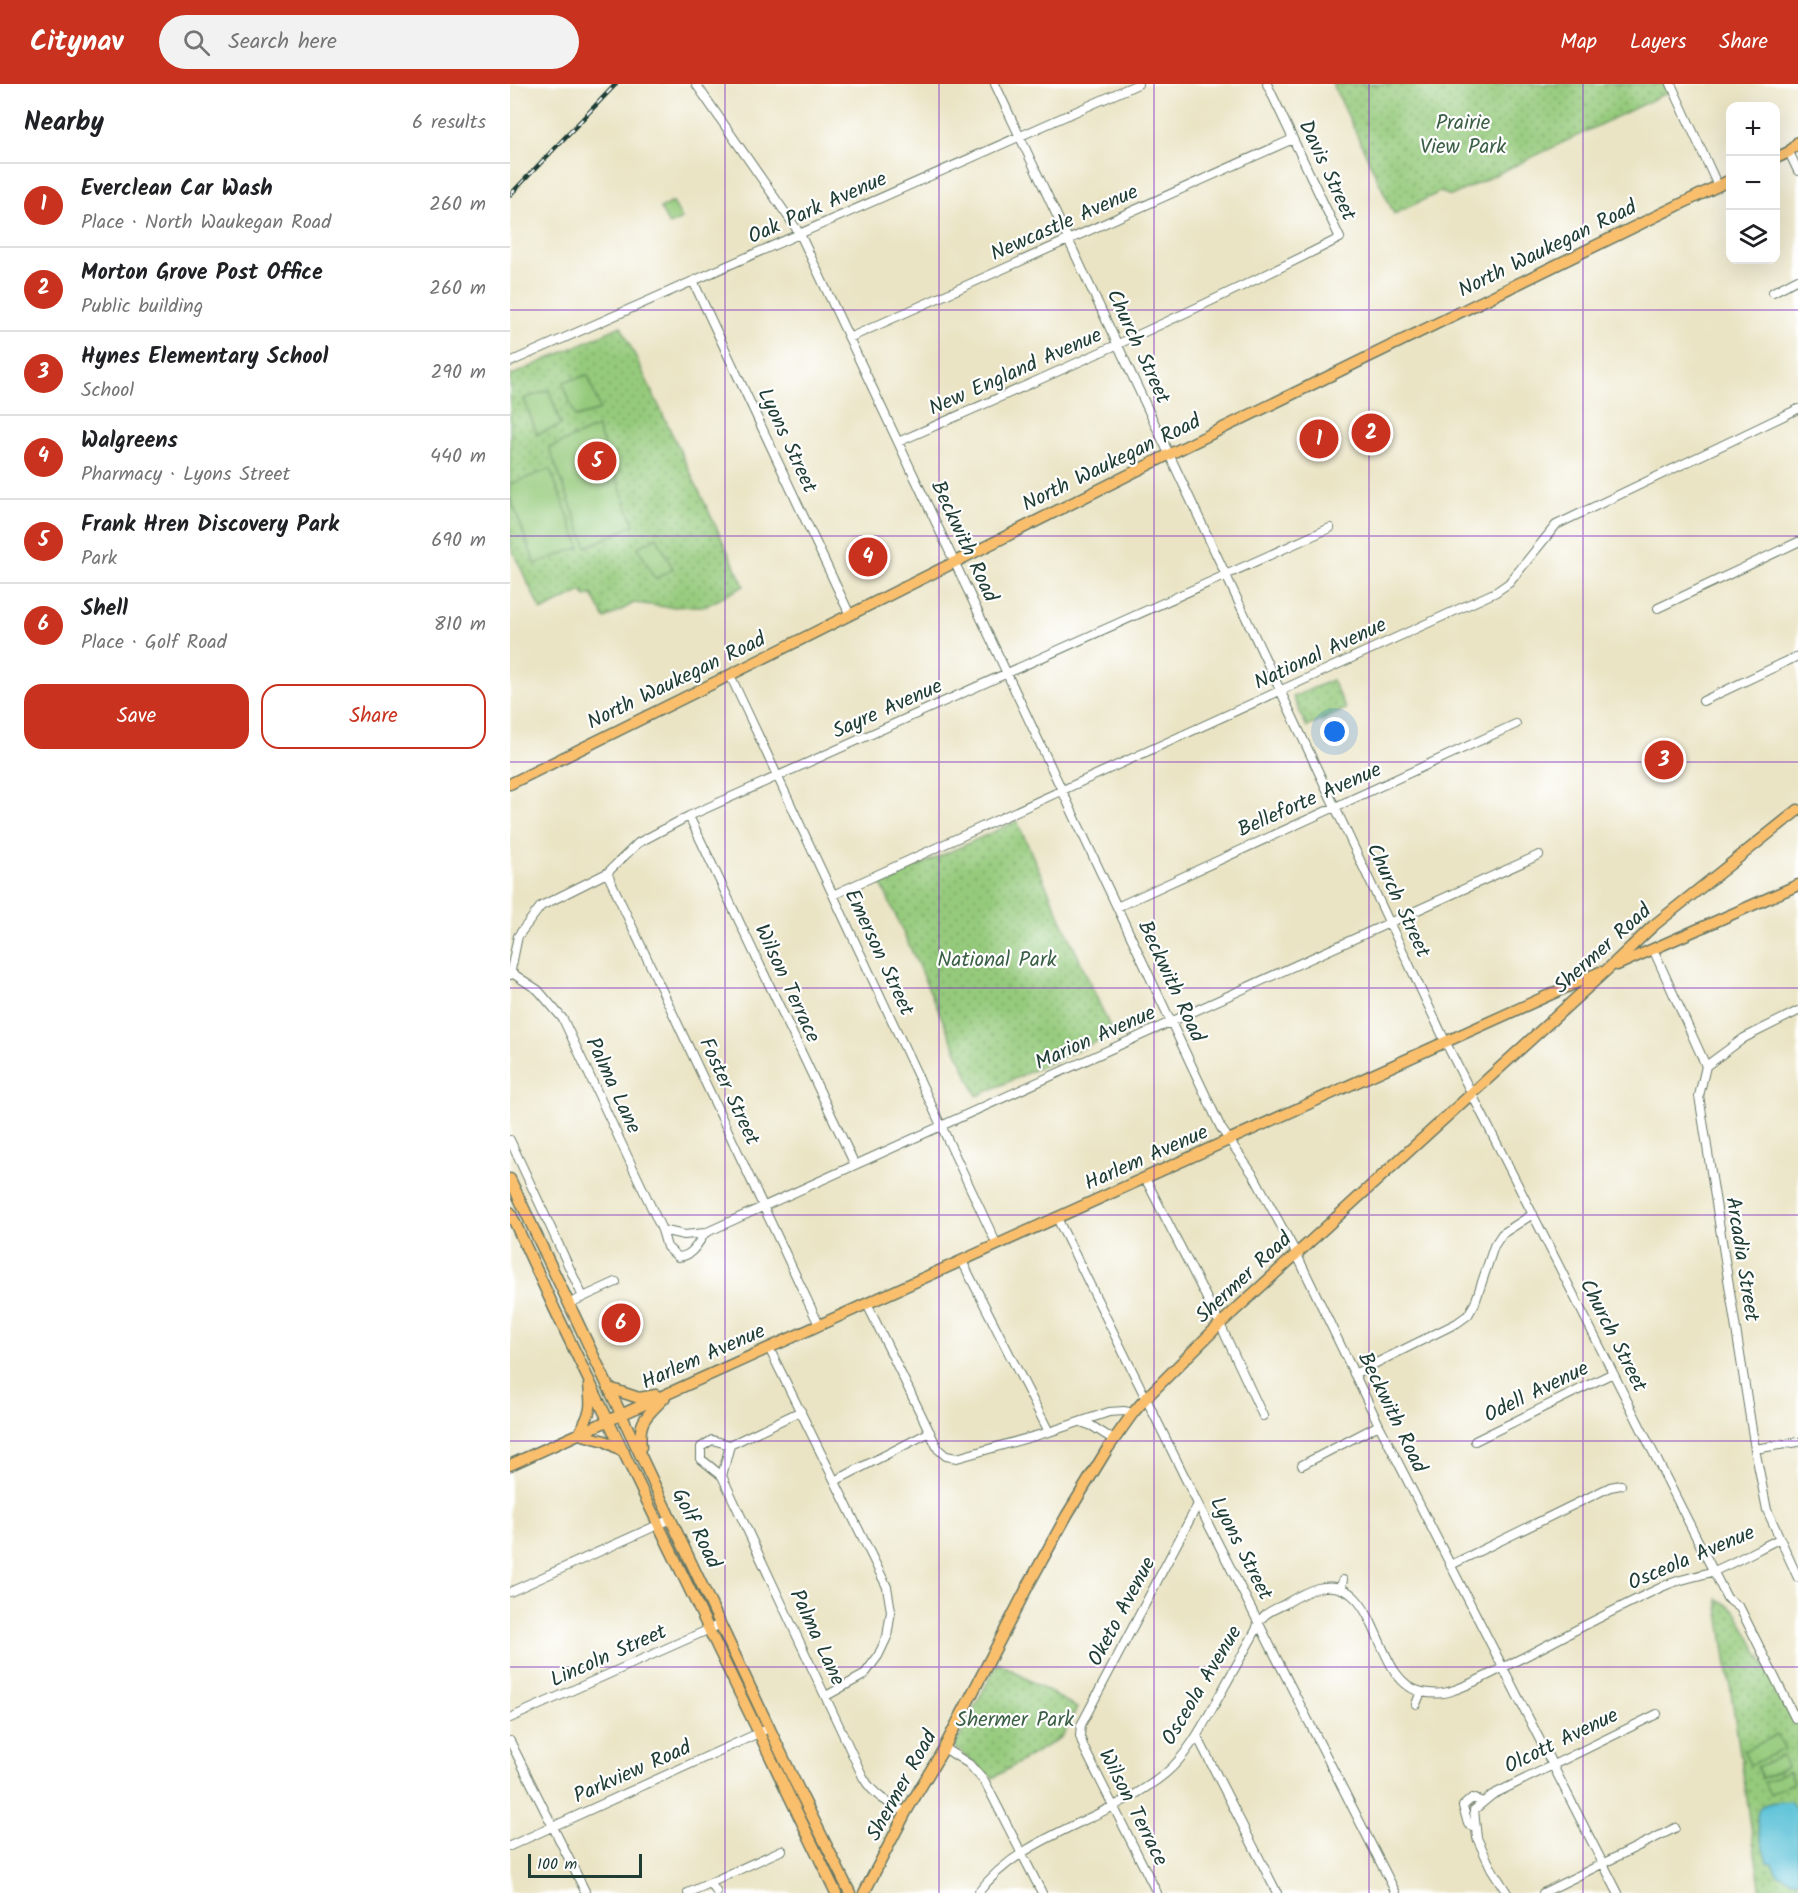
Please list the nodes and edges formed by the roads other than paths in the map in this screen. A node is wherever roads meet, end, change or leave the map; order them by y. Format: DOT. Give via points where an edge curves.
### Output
graph roads {
  1 [pos="696,84"];
  2 [pos="995,84"];
  3 [pos="1138,84"];
  4 [pos="1267,84"];
  5 [pos="1671,84"];
  6 [pos="1020,136"];
  7 [pos="1293,139"];
  8 [pos="1798,142"];
  9 [pos="1793,152"];
  10 [pos="1798,171"];
  11 [pos="1726,182"];
  12 [pos="1718,186"];
  13 [pos="800,234"];
  14 [pos="1340,238"];
  15 [pos="1068,239"];
  16 [pos="1798,279"];
  17 [pos="693,281"];
  18 [pos="1773,292"];
  19 [pos="849,338"];
  20 [pos="1118,345"];
  21 [pos="510,362"];
  22 [pos="1798,410"];
  23 [pos="898,442"];
  24 [pos="1170,454"];
  25 [pos="1330,528"];
  26 [pos="1798,542"];
  27 [pos="954,562"];
  28 [pos="1226,575"];
  29 [pos="1658,608"];
  30 [pos="850,615"];
  31 [pos="1798,656"];
  32 [pos="1007,674"];
  33 [pos="730,675"];
  34 [pos="1281,690"];
  35 [pos="1703,701"];
  36 [pos="1516,724"];
  37 [pos="777,777"];
  38 [pos="510,783"];
  39 [pos="1062,790"];
  40 [pos="1335,807"];
  41 [pos="1798,810"];
  42 [pos="689,816"];
  43 [pos="1539,855"];
  44 [pos="607,873"];
  45 [pos="1798,885"];
  46 [pos="833,894"];
  47 [pos="1117,907"];
  48 [pos="1390,923"];
  49 [pos="1653,949"];
  50 [pos="1610,968"];
  51 [pos="511,974"];
  52 [pos="1798,1011"];
  53 [pos="1171,1022"];
  54 [pos="1446,1043"];
  55 [pos="1706,1066"];
  56 [pos="1472,1093"];
  57 [pos="941,1126"];
  58 [pos="510,1140"];
  59 [pos="1229,1140"];
  60 [pos="855,1165"];
  61 [pos="510,1179"];
  62 [pos="1145,1179"];
  63 [pos="765,1206"];
  64 [pos="510,1212"];
  65 [pos="1533,1214"];
  66 [pos="1057,1218"];
  67 [pos="662,1230"];
  68 [pos="705,1233"];
  69 [pos="997,1245"];
  70 [pos="1296,1253"];
  71 [pos="962,1261"];
  72 [pos="616,1282"];
  73 [pos="583,1297"];
  74 [pos="570,1303"];
  75 [pos="867,1304"];
  76 [pos="1220,1324"];
  77 [pos="819,1325"];
  78 [pos="769,1348"];
  79 [pos="1613,1373"];
  80 [pos="1354,1374"];
  81 [pos="588,1376"];
  82 [pos="609,1388"];
  83 [pos="668,1393"];
  84 [pos="1146,1398"];
  85 [pos="801,1411"];
  86 [pos="1133,1413"];
  87 [pos="622,1414"];
  88 [pos="1263,1416"];
  89 [pos="609,1420"];
  90 [pos="1082,1422"];
  91 [pos="1379,1425"];
  92 [pos="930,1432"];
  93 [pos="1049,1432"];
  94 [pos="579,1434"];
  95 [pos="1114,1440"];
  96 [pos="1475,1441"];
  97 [pos="1798,1442"];
  98 [pos="730,1445"];
  99 [pos="1755,1449"];
  100 [pos="625,1452"];
  101 [pos="643,1460"];
  102 [pos="510,1465"];
  103 [pos="1302,1465"];
  104 [pos="722,1476"];
  105 [pos="835,1481"];
  106 [pos="1621,1485"];
  107 [pos="1198,1504"];
  108 [pos="671,1519"];
  109 [pos="659,1524"];
  110 [pos="1779,1539"];
  111 [pos="1451,1565"];
  112 [pos="1713,1571"];
  113 [pos="1798,1578"];
  114 [pos="1343,1580"];
  115 [pos="1340,1589"];
  116 [pos="510,1592"];
  117 [pos="1258,1620"];
  118 [pos="721,1624"];
  119 [pos="710,1629"];
  120 [pos="1503,1667"];
  121 [pos="1421,1692"];
  122 [pos="826,1696"];
  123 [pos="1416,1704"];
  124 [pos="1657,1714"];
  125 [pos="510,1718"];
  126 [pos="1795,1718"];
  127 [pos="764,1731"];
  128 [pos="1080,1736"];
  129 [pos="1197,1736"];
  130 [pos="510,1741"];
  131 [pos="944,1748"];
  132 [pos="1552,1765"];
  133 [pos="1114,1807"];
  134 [pos="906,1812"];
  135 [pos="553,1827"];
  136 [pos="1675,1828"];
  137 [pos="510,1846"];
  138 [pos="782,1850"];
  139 [pos="1022,1852"];
  140 [pos="1603,1863"];
  141 [pos="711,1882"];
  142 [pos="586,1893"];
  143 [pos="688,1893"];
  144 [pos="717,1893"];
  145 [pos="836,1893"];
  146 [pos="850,1893"];
  147 [pos="864,1893"];
  148 [pos="978,1893"];
  149 [pos="1042,1893"];
  150 [pos="1157,1893"];
  151 [pos="1277,1893"];
  152 [pos="1396,1893"];
  153 [pos="1507,1893"];
  154 [pos="1543,1893"];
  155 [pos="1618,1893"];
  1 -- 13 [label="street, Beckwith Road"];
  2 -- 6 [label="street, Church Street"];
  3 -- 6 [label="street, Oak Park Avenue"];
  4 -- 7 [label="street, Davis Street"];
  5 -- 12 [label="street"];
  6 -- 13 [label="street, Oak Park Avenue"];
  6 -- 15 [label="street, Church Street"];
  7 -- 14 [label="street, Davis Street"];
  7 -- 15 [label="street, Newcastle Avenue"];
  8 -- 9 [label="main road"];
  9 -- 10 [label="street"];
  11 -- 12 [label="main road, North Waukegan Road"];
  12 -- 24 [label="main road, North Waukegan Road"];
  13 -- 17 [label="street, Oak Park Avenue"];
  13 -- 19 [label="street, Beckwith Road"];
  14 -- 20 [label="street, New England Avenue"];
  15 -- 19 [label="street, Newcastle Avenue"];
  15 -- 20 [label="street, Church Street"];
  16 -- 18 [label="street"];
  17 -- 21 [label="street, Oak Park Avenue"];
  17 -- 30 [label="street, Lyons Street"];
  19 -- 23 [label="street, Beckwith Road"];
  20 -- 23 [label="street, New England Avenue"];
  20 -- 24 [label="street, Church Street"];
  22 -- 34 [label="street, National Avenue" via="1557,525 1509,583 1496,592"];
  23 -- 27 [label="street, Beckwith Road"];
  24 -- 27 [label="main road, North Waukegan Road"];
  24 -- 28 [label="street, Church Street"];
  25 -- 28 [label="street, Sayre Avenue"];
  26 -- 29 [label="street"];
  27 -- 30 [label="main road, North Waukegan Road"];
  27 -- 32 [label="street, Beckwith Road"];
  28 -- 32 [label="street, Sayre Avenue"];
  28 -- 34 [label="street, Church Street"];
  30 -- 33 [label="main road, North Waukegan Road"];
  31 -- 35 [label="street"];
  32 -- 37 [label="street, Sayre Avenue"];
  32 -- 39 [label="street, Beckwith Road"];
  33 -- 37 [label="street, Emerson Street"];
  33 -- 38 [label="main road, North Waukegan Road"];
  34 -- 39 [label="street, National Avenue"];
  34 -- 40 [label="street, Church Street"];
  36 -- 40 [label="street, Belleforte Avenue"];
  37 -- 42 [label="street, Sayre Avenue"];
  37 -- 46 [label="street, Emerson Street"];
  39 -- 46 [label="street, National Avenue"];
  39 -- 47 [label="street, Beckwith Road"];
  40 -- 47 [label="street, Belleforte Avenue"];
  40 -- 48 [label="street, Church Street"];
  41 -- 50 [label="main road, Shermer Road" via="1653,926"];
  42 -- 44 [label="street, Sayre Avenue" via="638,843"];
  42 -- 60 [label="street, Wilson Terrace"];
  43 -- 48 [label="street, Marion Avenue"];
  44 -- 51 [label="street, Sayre Avenue" via="540,906 518,936"];
  44 -- 63 [label="street, Foster Street"];
  45 -- 49 [label="main road, Harlem Avenue"];
  46 -- 57 [label="street, Emerson Street"];
  47 -- 53 [label="street, Beckwith Road"];
  48 -- 53 [label="street, Marion Avenue"];
  48 -- 54 [label="street, Church Street"];
  49 -- 50 [label="main road, Harlem Avenue"];
  49 -- 55 [label="street"];
  50 -- 54 [label="main road, Harlem Avenue"];
  50 -- 56 [label="main road, Shermer Road"];
  51 -- 67 [label="street, Palma Lane" via="538,990 563,1018"];
  52 -- 55 [label="street" via="1744,1038"];
  53 -- 57 [label="street, Marion Avenue"];
  53 -- 59 [label="street, Beckwith Road"];
  54 -- 56 [label="street, Church Street"];
  54 -- 59 [label="main road, Harlem Avenue"];
  55 -- 99 [label="street, Arcadia Street" via="1699,1096"];
  56 -- 65 [label="street, Church Street"];
  56 -- 70 [label="main road, Shermer Road"];
  57 -- 60 [label="street, Marion Avenue"];
  57 -- 69 [label="street, Emerson Street"];
  58 -- 73 [label="street"];
  59 -- 62 [label="main road, Harlem Avenue"];
  59 -- 70 [label="street, Beckwith Road" via="1254,1176"];
  60 -- 63 [label="street, Marion Avenue"];
  61 -- 74 [label="main road, Golf Road"];
  62 -- 66 [label="main road, Harlem Avenue"];
  62 -- 76 [label="street"];
  63 -- 68 [label="street, Marion Avenue"];
  63 -- 77 [label="street, Foster Street"];
  64 -- 81 [label="main road, Golf Road"];
  65 -- 79 [label="street, Church Street"];
  65 -- 80 [label="street" via="1502,1234 1494,1246 1468,1315"];
  66 -- 69 [label="main road, Harlem Avenue"];
  66 -- 84 [label="street, Lyons Street"];
  67 -- 68 [label="street, Marion Avenue" via="684,1235"];
  67 -- 68 [label="street, Palma Lane" via="668,1247 678,1257 687,1256"];
  69 -- 71 [label="main road, Harlem Avenue"];
  70 -- 76 [label="main road, Shermer Road"];
  70 -- 80 [label="street, Beckwith Road"];
  71 -- 75 [label="main road, Harlem Avenue"];
  71 -- 93 [label="street"];
  72 -- 73 [label="street"];
  73 -- 74 [label="street"];
  74 -- 82 [label="main road, Golf Road"];
  75 -- 77 [label="main road, Harlem Avenue"];
  75 -- 92 [label="street"];
  76 -- 84 [label="main road, Shermer Road"];
  76 -- 88 [label="street"];
  77 -- 78 [label="main road, Harlem Avenue"];
  78 -- 83 [label="main road, Harlem Avenue"];
  78 -- 85 [label="street"];
  79 -- 96 [label="street, Odell Avenue"];
  79 -- 112 [label="street, Church Street"];
  80 -- 91 [label="street, Beckwith Road"];
  81 -- 89 [label="main road, Golf Road"];
  81 -- 94 [label="main road" via="592,1406"];
  82 -- 83 [label="main road" via="639,1398"];
  82 -- 87 [label="main road, Golf Road"];
  83 -- 87 [label="main road, Harlem Avenue"];
  83 -- 101 [label="main road" via="644,1418 639,1432"];
  84 -- 86 [label="main road, Shermer Road"];
  84 -- 107 [label="street, Lyons Street"];
  85 -- 98 [label="street"];
  85 -- 105 [label="street"];
  86 -- 90 [label="street" via="1109,1412"];
  86 -- 95 [label="main road, Shermer Road"];
  87 -- 89 [label="main road, Harlem Avenue"];
  87 -- 101 [label="main road, Golf Road"];
  89 -- 94 [label="main road, Harlem Avenue"];
  89 -- 100 [label="main road, Golf Road"];
  90 -- 93 [label="street"];
  90 -- 95 [label="street"];
  91 -- 103 [label="street"];
  91 -- 111 [label="street, Beckwith Road"];
  92 -- 93 [label="street" via="938,1449 957,1458"];
  92 -- 105 [label="street"];
  94 -- 100 [label="main road"];
  94 -- 102 [label="main road, Harlem Avenue"];
  95 -- 131 [label="main road, Shermer Road" via="1035,1572"];
  97 -- 99 [label="street"];
  98 -- 104 [label="street"];
  98 -- 104 [label="street" via="712,1440 701,1447 701,1459"];
  99 -- 110 [label="street, Arcadia Street" via="1767,1510"];
  100 -- 109 [label="main road, Golf Road"];
  101 -- 108 [label="main road, Golf Road"];
  104 -- 122 [label="street, Palma Lane"];
  105 -- 122 [label="street" via="887,1587 891,1611 887,1637 864,1675"];
  106 -- 111 [label="street"];
  107 -- 117 [label="street, Lyons Street"];
  107 -- 128 [label="street, Oketo Avenue" via="1086,1714"];
  108 -- 109 [label="street"];
  108 -- 118 [label="main road, Golf Road"];
  109 -- 116 [label="street"];
  109 -- 119 [label="main road, Golf Road"];
  110 -- 112 [label="street, Osceola Avenue"];
  110 -- 113 [label="street, Arcadia Street"];
  111 -- 120 [label="street, Beckwith Road"];
  112 -- 120 [label="street, Osceola Avenue" via="1665,1585"];
  112 -- 126 [label="street, Church Street" via="1727,1598 1740,1608"];
  114 -- 115 [label="street"];
  115 -- 117 [label="street, Osceola Avenue" via="1319,1588"];
  115 -- 121 [label="street" via="1362,1607 1399,1678"];
  117 -- 129 [label="street, Osceola Avenue"];
  117 -- 152 [label="street, Lyons Street"];
  118 -- 119 [label="street, Lincoln Street"];
  118 -- 127 [label="main road, Golf Road"];
  119 -- 125 [label="street, Lincoln Street"];
  119 -- 127 [label="main road, Golf Road"];
  120 -- 121 [label="street, Osceola Avenue" via="1446,1693"];
  120 -- 132 [label="street, Beckwith Road"];
  121 -- 123 [label="street"];
  122 -- 134 [label="street, Palma Lane" via="869,1787"];
  124 -- 132 [label="street, Olcott Avenue"];
  127 -- 135 [label="street, Parkview Road"];
  127 -- 145 [label="main road, Golf Road"];
  127 -- 146 [label="main road, Golf Road"];
  128 -- 133 [label="street, Wilson Terrace"];
  129 -- 133 [label="street, Osceola Avenue" via="1167,1772"];
  129 -- 151 [label="street"];
  130 -- 135 [label="street"];
  131 -- 134 [label="main road, Shermer Road"];
  131 -- 139 [label="street" via="969,1764 985,1782"];
  132 -- 140 [label="street, Beckwith Road"];
  132 -- 153 [label="street, Olcott Avenue" via="1492,1795 1474,1810 1477,1838"];
  133 -- 139 [label="street, Osceola Avenue"];
  133 -- 150 [label="street, Wilson Terrace"];
  134 -- 147 [label="main road, Shermer Road"];
  135 -- 137 [label="street, Parkview Road"];
  135 -- 142 [label="street"];
  136 -- 140 [label="street"];
  138 -- 141 [label="street"];
  139 -- 148 [label="street, Osceola Avenue" via="994,1873"];
  139 -- 149 [label="street"];
  140 -- 154 [label="street"];
  140 -- 155 [label="street, Beckwith Road"];
  141 -- 143 [label="street"];
  141 -- 144 [label="street"];
}
